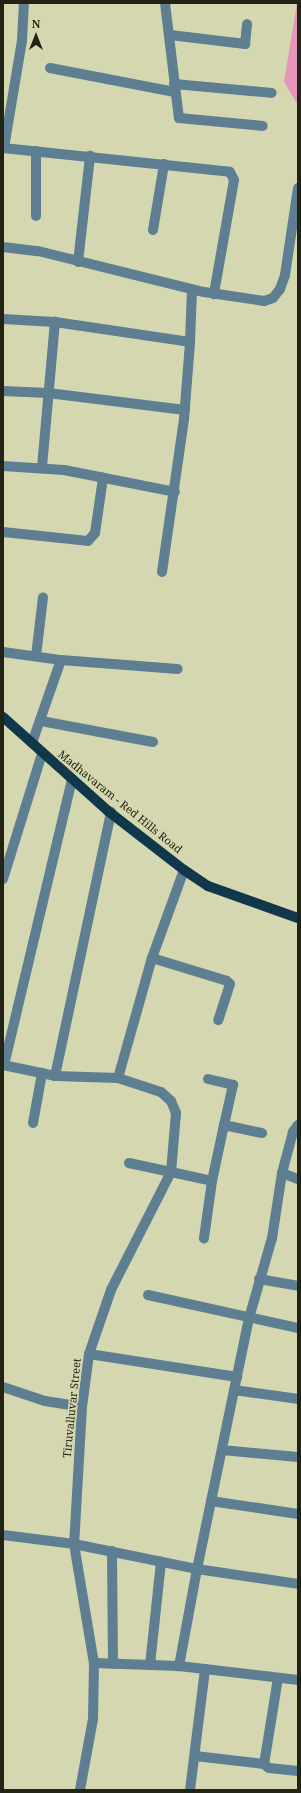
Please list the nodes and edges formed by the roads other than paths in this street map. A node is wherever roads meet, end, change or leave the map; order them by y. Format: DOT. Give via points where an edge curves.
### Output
graph roads {
  1 [pos="24,3"];
  2 [pos="165,3"];
  3 [pos="247,24"];
  4 [pos="170,35"];
  5 [pos="50,68"];
  6 [pos="175,88"];
  7 [pos="272,94"];
  8 [pos="263,126"];
  9 [pos="4,148"];
  10 [pos="36,150"];
  11 [pos="90,156"];
  12 [pos="164,164"];
  13 [pos="298,188"];
  14 [pos="36,216"];
  15 [pos="153,230"];
  16 [pos="3,248"];
  17 [pos="78,262"];
  18 [pos="192,290"];
  19 [pos="214,294"];
  20 [pos="3,320"];
  21 [pos="55,322"];
  22 [pos="190,342"];
  23 [pos="3,391"];
  24 [pos="48,393"];
  25 [pos="185,410"];
  26 [pos="3,466"];
  27 [pos="42,467"];
  28 [pos="103,478"];
  29 [pos="175,492"];
  30 [pos="3,532"];
  31 [pos="162,572"];
  32 [pos="43,597"];
  33 [pos="3,652"];
  34 [pos="36,656"];
  35 [pos="61,660"];
  36 [pos="178,669"];
  37 [pos="3,717"];
  38 [pos="42,720"];
  39 [pos="153,742"];
  40 [pos="32,743"];
  41 [pos="42,754"];
  42 [pos="72,779"];
  43 [pos="111,812"];
  44 [pos="184,870"];
  45 [pos="3,879"];
  46 [pos="298,918"];
  47 [pos="152,958"];
  48 [pos="218,1020"];
  49 [pos="3,1065"];
  50 [pos="42,1073"];
  51 [pos="55,1076"];
  52 [pos="118,1078"];
  53 [pos="208,1079"];
  54 [pos="33,1123"];
  55 [pos="224,1125"];
  56 [pos="298,1125"];
  57 [pos="262,1134"];
  58 [pos="129,1163"];
  59 [pos="170,1172"];
  60 [pos="282,1173"];
  61 [pos="298,1179"];
  62 [pos="212,1181"];
  63 [pos="204,1238"];
  64 [pos="259,1279"];
  65 [pos="298,1286"];
  66 [pos="148,1295"];
  67 [pos="249,1318"];
  68 [pos="298,1328"];
  69 [pos="89,1354"];
  70 [pos="237,1377"];
  71 [pos="3,1387"];
  72 [pos="234,1390"];
  73 [pos="298,1399"];
  74 [pos="82,1407"];
  75 [pos="222,1450"];
  76 [pos="298,1457"];
  77 [pos="211,1501"];
  78 [pos="298,1514"];
  79 [pos="3,1535"];
  80 [pos="74,1544"];
  81 [pos="112,1552"];
  82 [pos="161,1562"];
  83 [pos="197,1569"];
  84 [pos="298,1584"];
  85 [pos="94,1663"];
  86 [pos="113,1664"];
  87 [pos="150,1665"];
  88 [pos="179,1666"];
  89 [pos="205,1669"];
  90 [pos="278,1678"];
  91 [pos="298,1680"];
  92 [pos="195,1756"];
  93 [pos="264,1764"];
  94 [pos="298,1771"];
  95 [pos="80,1790"];
  96 [pos="190,1790"];
  1 -- 9 [label="street" via="22,40"];
  2 -- 4 [label="street"];
  3 -- 4 [label="street" via="246,44"];
  4 -- 6 [label="street"];
  5 -- 6 [label="street"];
  6 -- 7 [label="street"];
  6 -- 8 [label="street" via="179,118"];
  9 -- 10 [label="street"];
  10 -- 11 [label="street"];
  10 -- 14 [label="street"];
  11 -- 12 [label="street"];
  11 -- 17 [label="street"];
  12 -- 15 [label="street"];
  12 -- 19 [label="street" via="225,171 234,176"];
  13 -- 19 [label="street" via="285,275 273,298 255,302"];
  16 -- 17 [label="street" via="38,252"];
  17 -- 18 [label="street"];
  18 -- 19 [label="street"];
  18 -- 22 [label="street"];
  20 -- 21 [label="street"];
  21 -- 22 [label="street"];
  21 -- 24 [label="street"];
  22 -- 25 [label="street"];
  23 -- 24 [label="street"];
  24 -- 25 [label="street"];
  24 -- 27 [label="street"];
  25 -- 29 [label="street"];
  26 -- 27 [label="street"];
  27 -- 28 [label="street"];
  28 -- 29 [label="street"];
  28 -- 30 [label="street" via="95,532 88,541"];
  29 -- 31 [label="street"];
  32 -- 34 [label="street"];
  33 -- 34 [label="street"];
  34 -- 35 [label="street"];
  35 -- 36 [label="street"];
  35 -- 38 [label="street"];
  37 -- 40 [label="main road, Madhavaram - Red Hills Road"];
  38 -- 39 [label="street"];
  38 -- 40 [label="street"];
  40 -- 41 [label="main road, Madhavaram - Red Hills Road"];
  41 -- 42 [label="main road, Madhavaram - Red Hills Road"];
  41 -- 45 [label="street"];
  42 -- 43 [label="main road, Madhavaram - Red Hills Road"];
  42 -- 49 [label="street"];
  43 -- 44 [label="main road, Madhavaram - Red Hills Road"];
  43 -- 51 [label="street"];
  44 -- 46 [label="main road, Madhavaram - Red Hills Road" via="208,886"];
  44 -- 47 [label="street"];
  47 -- 48 [label="street" via="228,981 230,984"];
  47 -- 52 [label="street"];
  49 -- 50 [label="street"];
  50 -- 51 [label="street"];
  50 -- 54 [label="street"];
  51 -- 52 [label="street"];
  52 -- 59 [label="street, Tiruvalluvar Street" via="161,1092 171,1101 176,1113"];
  53 -- 55 [label="street" via="233,1085"];
  55 -- 57 [label="street"];
  55 -- 62 [label="street"];
  56 -- 60 [label="street" via="293,1132"];
  58 -- 59 [label="street"];
  59 -- 62 [label="street"];
  59 -- 69 [label="street, Tiruvalluvar Street" via="112,1290"];
  60 -- 61 [label="street"];
  60 -- 64 [label="street" via="272,1238"];
  62 -- 63 [label="street"];
  64 -- 65 [label="street"];
  64 -- 67 [label="street"];
  66 -- 67 [label="street"];
  67 -- 68 [label="street"];
  67 -- 70 [label="street"];
  69 -- 70 [label="street"];
  69 -- 74 [label="street, Tiruvalluvar Street"];
  70 -- 72 [label="street"];
  71 -- 74 [label="street" via="45,1401"];
  72 -- 73 [label="street"];
  72 -- 75 [label="street"];
  74 -- 80 [label="street, Tiruvalluvar Street"];
  75 -- 76 [label="street"];
  75 -- 77 [label="street"];
  77 -- 78 [label="street"];
  77 -- 83 [label="street"];
  79 -- 80 [label="street"];
  80 -- 81 [label="street"];
  80 -- 85 [label="street, Tiruvalluvar Street"];
  81 -- 82 [label="street"];
  81 -- 86 [label="street"];
  82 -- 83 [label="street"];
  82 -- 87 [label="street"];
  83 -- 84 [label="street"];
  83 -- 88 [label="street"];
  85 -- 86 [label="street"];
  85 -- 95 [label="street, Tiruvalluvar Street" via="93,1719"];
  86 -- 87 [label="street"];
  87 -- 88 [label="street"];
  88 -- 89 [label="street"];
  89 -- 90 [label="street"];
  89 -- 92 [label="street"];
  90 -- 91 [label="street"];
  90 -- 93 [label="street"];
  92 -- 93 [label="street"];
  92 -- 96 [label="street"];
  93 -- 94 [label="street" via="269,1768"];
}
